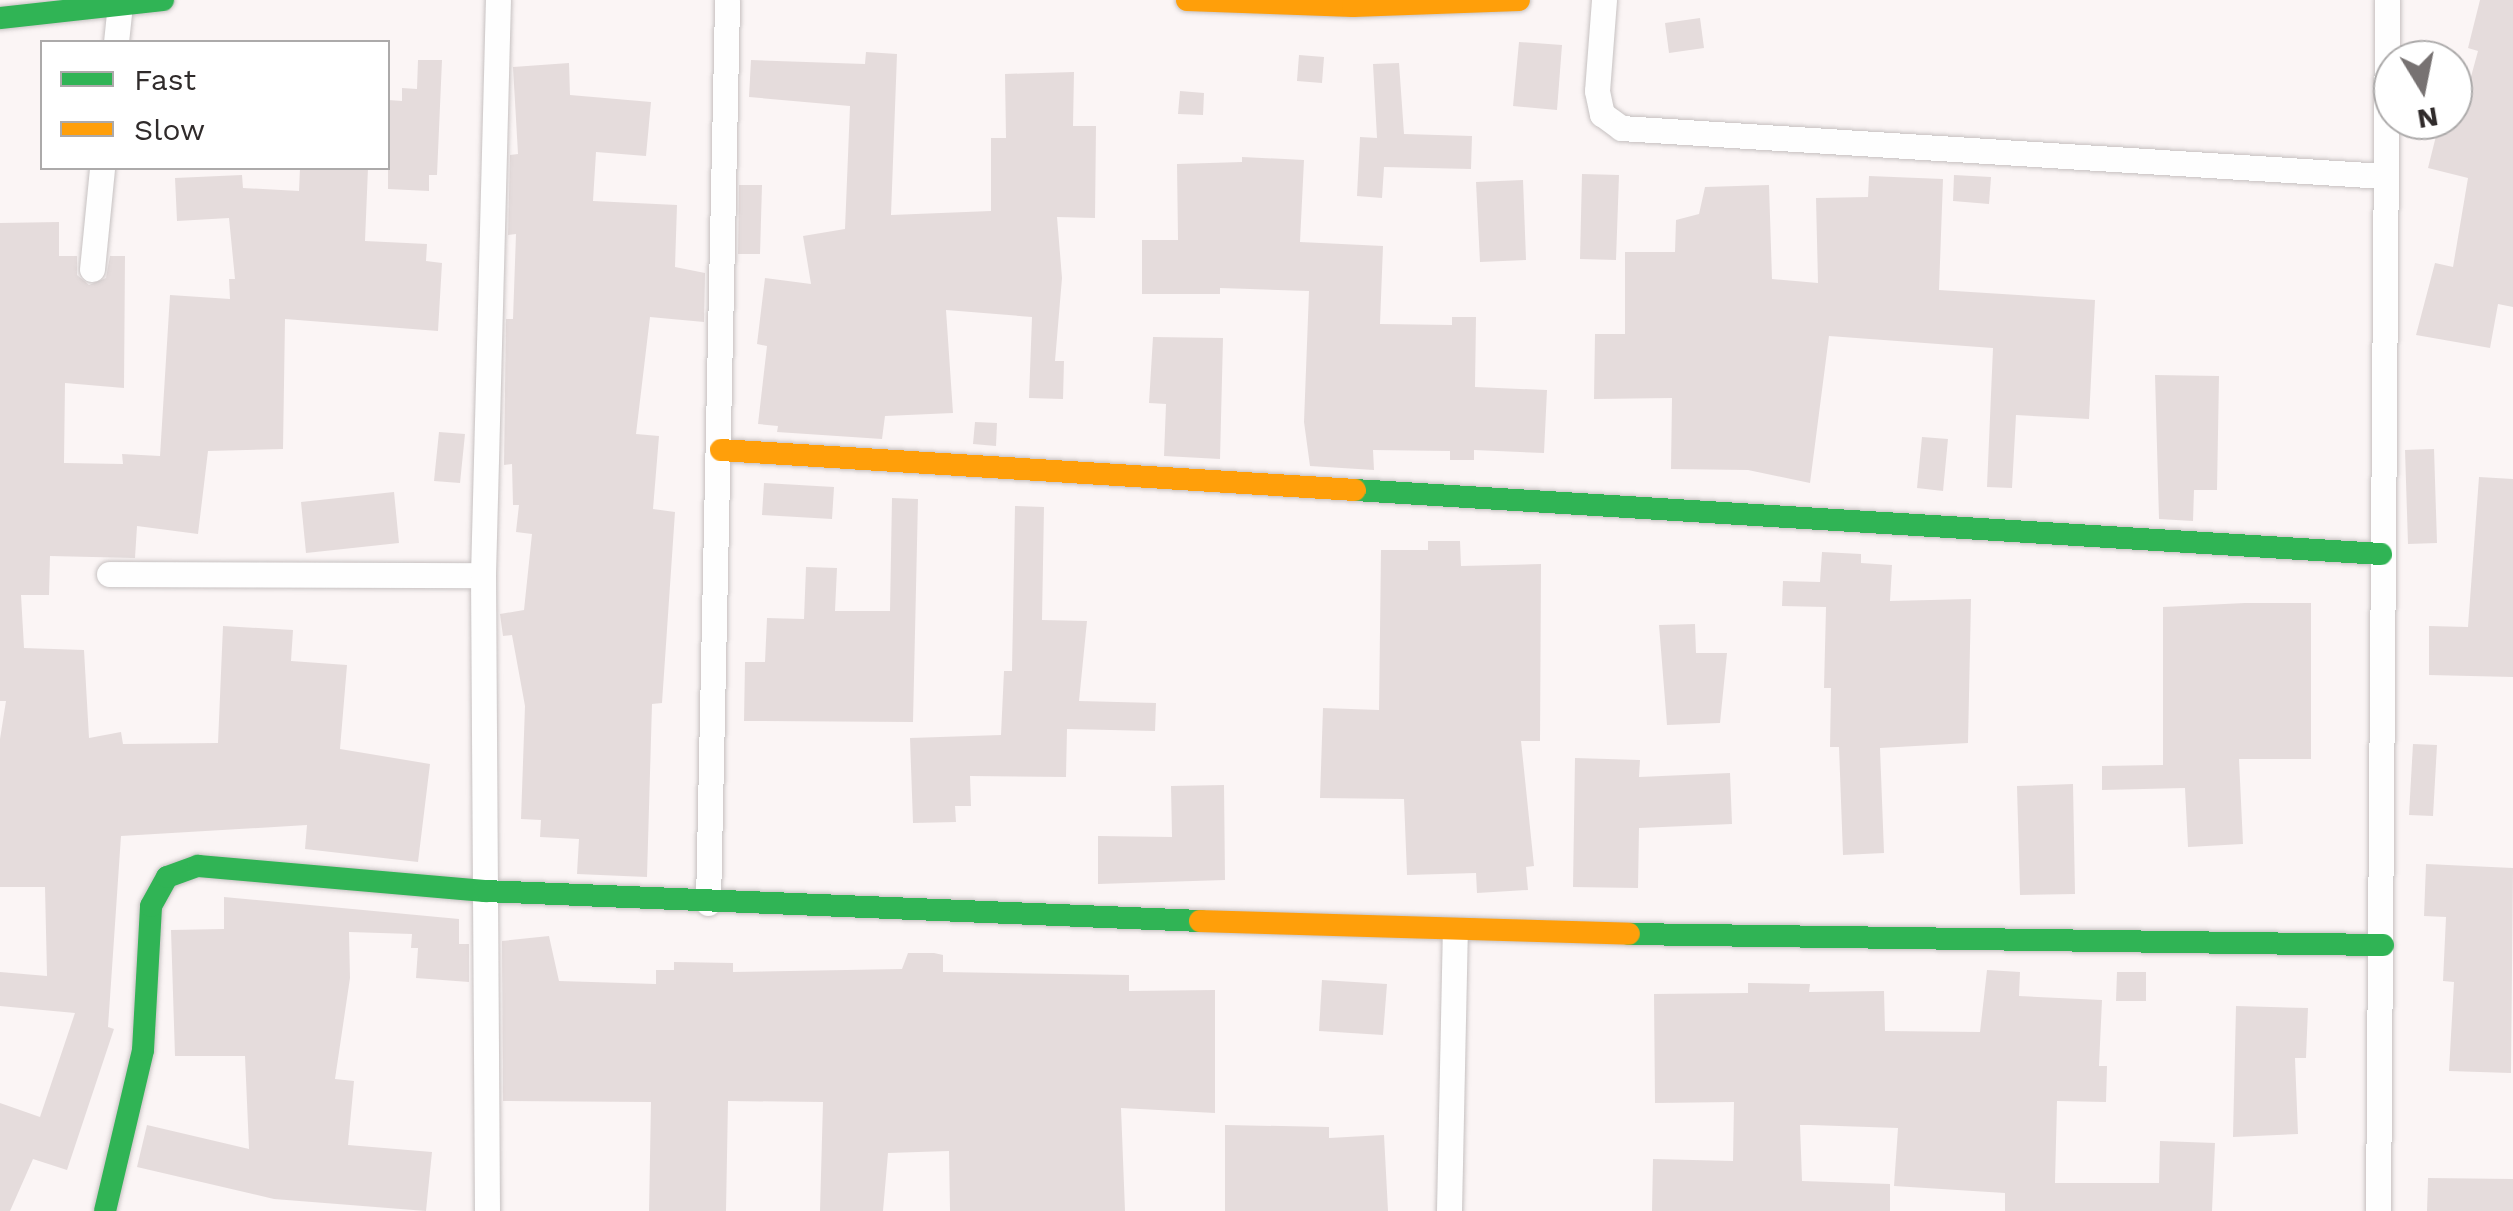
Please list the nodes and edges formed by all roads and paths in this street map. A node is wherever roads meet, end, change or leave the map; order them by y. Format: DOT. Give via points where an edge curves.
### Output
graph roads {
  1 [pos="163,0"];
  2 [pos="498,0"];
  3 [pos="727,0"];
  4 [pos="1187,0"];
  5 [pos="1519,0"];
  6 [pos="1604,0"];
  7 [pos="2388,0"];
  8 [pos="120,3"];
  9 [pos="0,18"];
  10 [pos="116,40"];
  11 [pos="102,170"];
  12 [pos="2385,176"];
  13 [pos="92,269"];
  14 [pos="721,450"];
  15 [pos="2380,554"];
  16 [pos="109,574"];
  17 [pos="483,574"];
  18 [pos="484,891"];
  19 [pos="708,903"];
  20 [pos="1455,932"];
  21 [pos="2384,944"];
  22 [pos="105,1211"];
  23 [pos="487,1211"];
  24 [pos="1448,1211"];
  25 [pos="2378,1211"];
  1 -- 8 [label="street"];
  2 -- 17 [label="street"];
  3 -- 14 [label="street"];
  4 -- 5 [label="street" via="1353,6"];
  6 -- 12 [label="street" via="1598,91 1602,114 1621,128"];
  7 -- 12 [label="street"];
  8 -- 9 [label="street"];
  8 -- 10 [label="street"];
  11 -- 13 [label="street"];
  12 -- 15 [label="street"];
  14 -- 15 [label="street"];
  14 -- 19 [label="street"];
  15 -- 21 [label="street"];
  16 -- 17 [label="street"];
  17 -- 18 [label="street"];
  18 -- 19 [label="street"];
  18 -- 22 [label="street" via="198,866 167,877 151,906 142,1050"];
  18 -- 23 [label="street"];
  19 -- 20 [label="street"];
  20 -- 21 [label="street"];
  20 -- 24 [label="street"];
  21 -- 25 [label="street"];
}
